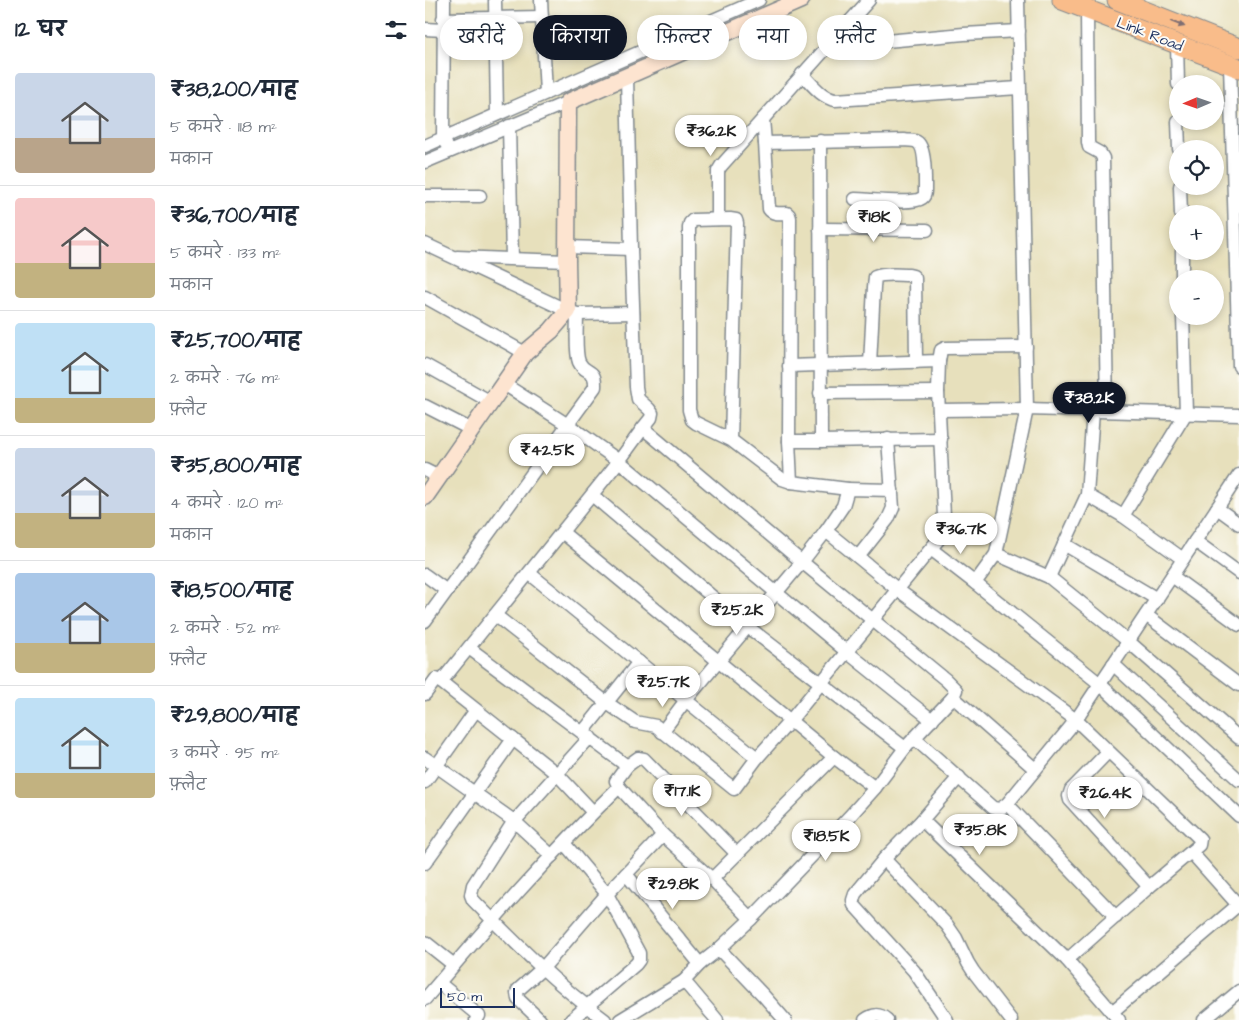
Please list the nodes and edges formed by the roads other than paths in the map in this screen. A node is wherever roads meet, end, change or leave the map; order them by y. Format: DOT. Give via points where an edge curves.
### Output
graph roads {
  1 [pos="444,0"];
  2 [pos="495,0"];
  3 [pos="541,0"];
  4 [pos="759,0"];
  5 [pos="801,0"];
  6 [pos="869,0"];
  7 [pos="1018,0"];
  8 [pos="1062,0"];
  9 [pos="1129,2"];
  10 [pos="1087,10"];
  11 [pos="443,15"];
  12 [pos="495,15"];
  13 [pos="542,15"];
  14 [pos="855,15"];
  15 [pos="440,25"];
  16 [pos="425,30"];
  17 [pos="1019,31"];
  18 [pos="894,40"];
  19 [pos="1177,44"];
  20 [pos="1239,48"];
  21 [pos="817,57"];
  22 [pos="444,60"];
  23 [pos="496,60"];
  24 [pos="544,60"];
  25 [pos="1234,67"];
  26 [pos="802,74"];
  27 [pos="1177,75"];
  28 [pos="627,77"];
  29 [pos="1019,88"];
  30 [pos="546,93"];
  31 [pos="576,93"];
  32 [pos="497,114"];
  33 [pos="763,119"];
  34 [pos="509,126"];
  35 [pos="820,141"];
  36 [pos="765,143"];
  37 [pos="446,145"];
  38 [pos="425,146"];
  39 [pos="425,162"];
  40 [pos="1236,164"];
  41 [pos="425,196"];
  42 [pos="480,196"];
  43 [pos="855,199"];
  44 [pos="717,219"];
  45 [pos="1237,222"];
  46 [pos="820,229"];
  47 [pos="927,230"];
  48 [pos="425,244"];
  49 [pos="631,249"];
  50 [pos="567,254"];
  51 [pos="452,256"];
  52 [pos="512,258"];
  53 [pos="1238,276"];
  54 [pos="425,297"];
  55 [pos="573,313"];
  56 [pos="633,313"];
  57 [pos="1238,319"];
  58 [pos="1183,325"];
  59 [pos="1026,347"];
  60 [pos="525,353"];
  61 [pos="916,362"];
  62 [pos="939,362"];
  63 [pos="870,364"];
  64 [pos="425,365"];
  65 [pos="820,365"];
  66 [pos="789,366"];
  67 [pos="1239,366"];
  68 [pos="503,384"];
  69 [pos="938,392"];
  70 [pos="820,393"];
  71 [pos="491,402"];
  72 [pos="425,406"];
  73 [pos="1027,408"];
  74 [pos="939,410"];
  75 [pos="1093,411"];
  76 [pos="1107,411"];
  77 [pos="1186,413"];
  78 [pos="1239,415"];
  79 [pos="567,425"];
  80 [pos="643,428"];
  81 [pos="472,430"];
  82 [pos="888,439"];
  83 [pos="941,439"];
  84 [pos="731,440"];
  85 [pos="789,441"];
  86 [pos="821,441"];
  87 [pos="619,461"];
  88 [pos="432,473"];
  89 [pos="1238,479"];
  90 [pos="791,482"];
  91 [pos="848,489"];
  92 [pos="892,490"];
  93 [pos="592,495"];
  94 [pos="1087,495"];
  95 [pos="425,497"];
  96 [pos="1217,508"];
  97 [pos="1123,516"];
  98 [pos="1239,524"];
  99 [pos="826,531"];
  100 [pos="562,532"];
  101 [pos="1195,541"];
  102 [pos="1064,544"];
  103 [pos="931,549"];
  104 [pos="996,554"];
  105 [pos="858,557"];
  106 [pos="1183,559"];
  107 [pos="803,562"];
  108 [pos="1239,572"];
  109 [pos="529,573"];
  110 [pos="425,575"];
  111 [pos="1172,576"];
  112 [pos="1049,577"];
  113 [pos="975,583"];
  114 [pos="447,590"];
  115 [pos="898,590"];
  116 [pos="776,592"];
  117 [pos="1157,599"];
  118 [pos="495,615"];
  119 [pos="1146,615"];
  120 [pos="874,619"];
  121 [pos="425,621"];
  122 [pos="1239,625"];
  123 [pos="748,627"];
  124 [pos="1128,641"];
  125 [pos="469,648"];
  126 [pos="847,652"];
  127 [pos="639,662"];
  128 [pos="719,662"];
  129 [pos="1113,664"];
  130 [pos="434,678"];
  131 [pos="822,683"];
  132 [pos="1100,684"];
  133 [pos="1239,685"];
  134 [pos="425,694"];
  135 [pos="953,698"];
  136 [pos="686,700"];
  137 [pos="607,703"];
  138 [pos="476,710"];
  139 [pos="932,720"];
  140 [pos="1076,720"];
  141 [pos="790,721"];
  142 [pos="662,732"];
  143 [pos="587,735"];
  144 [pos="1239,738"];
  145 [pos="513,739"];
  146 [pos="910,743"];
  147 [pos="1108,752"];
  148 [pos="834,757"];
  149 [pos="425,758"];
  150 [pos="757,758"];
  151 [pos="436,766"];
  152 [pos="627,766"];
  153 [pos="1035,769"];
  154 [pos="557,774"];
  155 [pos="959,778"];
  156 [pos="1239,780"];
  157 [pos="425,782"];
  158 [pos="619,787"];
  159 [pos="875,788"];
  160 [pos="475,793"];
  161 [pos="1007,804"];
  162 [pos="593,812"];
  163 [pos="1239,816"];
  164 [pos="922,820"];
  165 [pos="514,821"];
  166 [pos="663,835"];
  167 [pos="564,843"];
  168 [pos="1191,852"];
  169 [pos="737,854"];
  170 [pos="552,856"];
  171 [pos="884,860"];
  172 [pos="425,863"];
  173 [pos="626,874"];
  174 [pos="711,879"];
  175 [pos="1149,887"];
  176 [pos="607,894"];
  177 [pos="1238,906"];
  178 [pos="1115,917"];
  179 [pos="751,919"];
  180 [pos="492,920"];
  181 [pos="425,942"];
  182 [pos="719,949"];
  183 [pos="1067,960"];
  184 [pos="700,964"];
  185 [pos="454,965"];
  186 [pos="543,968"];
  187 [pos="684,981"];
  188 [pos="439,983"];
  189 [pos="1239,991"];
  190 [pos="425,998"];
  191 [pos="586,1006"];
  192 [pos="1116,1016"];
  193 [pos="480,1019"];
  194 [pos="540,1020"];
  195 [pos="571,1020"];
  196 [pos="605,1020"];
  197 [pos="620,1020"];
  198 [pos="717,1020"];
  199 [pos="785,1020"];
  200 [pos="865,1020"];
  201 [pos="887,1020"];
  202 [pos="947,1020"];
  203 [pos="1011,1020"];
  204 [pos="1204,1020"];
  1 -- 11 [label="street"];
  2 -- 12 [label="street"];
  3 -- 13 [label="street"];
  4 -- 31 [label="street"];
  5 -- 28 [label="street"];
  6 -- 14 [label="street"];
  7 -- 17 [label="street"];
  8 -- 10 [label="main road, Link Road"];
  9 -- 20 [label="main road, Link Road, one-way"];
  10 -- 19 [label="main road, Link Road"];
  10 -- 76 [label="street" via="1088,142 1089,147 1103,158"];
  15 -- 16 [label="street"];
  17 -- 18 [label="street"];
  17 -- 29 [label="street"];
  19 -- 25 [label="main road, Link Road"];
  19 -- 27 [label="street"];
  21 -- 26 [label="street"];
  22 -- 37 [label="street"];
  23 -- 32 [label="street"];
  24 -- 30 [label="street"];
  25 -- 40 [label="street"];
  26 -- 29 [label="street" via="818,91 835,100"];
  26 -- 33 [label="street"];
  28 -- 31 [label="street"];
  28 -- 49 [label="street"];
  29 -- 59 [label="street"];
  30 -- 31 [label="street"];
  30 -- 32 [label="street"];
  31 -- 34 [label="street"];
  31 -- 50 [label="street"];
  32 -- 37 [label="street"];
  33 -- 36 [label="street"];
  33 -- 44 [label="street" via="718,170"];
  34 -- 37 [label="street"];
  34 -- 52 [label="street"];
  35 -- 36 [label="street"];
  35 -- 43 [label="street" via="905,140 920,144 924,156 923,198 907,202"];
  35 -- 46 [label="street"];
  36 -- 66 [label="street" via="769,209 773,213 789,215"];
  37 -- 38 [label="street"];
  37 -- 39 [label="street"];
  40 -- 45 [label="street"];
  41 -- 42 [label="street"];
  44 -- 84 [label="street" via="737,223"];
  44 -- 84 [label="street" via="693,220 689,226 689,410 696,423"];
  45 -- 53 [label="street"];
  46 -- 47 [label="street"];
  46 -- 65 [label="street"];
  48 -- 51 [label="street"];
  49 -- 50 [label="street"];
  49 -- 56 [label="street"];
  50 -- 52 [label="street"];
  50 -- 55 [label="street"];
  51 -- 52 [label="street"];
  51 -- 55 [label="street"];
  53 -- 57 [label="street"];
  54 -- 60 [label="street"];
  55 -- 56 [label="street"];
  55 -- 60 [label="street"];
  55 -- 79 [label="street" via="579,361 595,378 595,388"];
  56 -- 80 [label="street" via="638,399 652,413"];
  57 -- 67 [label="street"];
  58 -- 77 [label="street"];
  59 -- 62 [label="street" via="945,348 941,350"];
  59 -- 73 [label="street"];
  60 -- 68 [label="street"];
  61 -- 62 [label="street"];
  61 -- 63 [label="street"];
  61 -- 63 [label="street" via="915,278 882,275 875,277 873,287"];
  62 -- 69 [label="street"];
  63 -- 65 [label="street"];
  64 -- 71 [label="street"];
  65 -- 66 [label="street"];
  65 -- 70 [label="street"];
  66 -- 85 [label="street"];
  68 -- 71 [label="street"];
  68 -- 79 [label="street"];
  69 -- 70 [label="street"];
  69 -- 74 [label="street"];
  70 -- 86 [label="street"];
  71 -- 81 [label="street"];
  72 -- 81 [label="street"];
  73 -- 74 [label="street"];
  73 -- 75 [label="street"];
  73 -- 104 [label="street"];
  74 -- 83 [label="street"];
  75 -- 76 [label="street"];
  75 -- 94 [label="street"];
  76 -- 77 [label="street"];
  77 -- 78 [label="street"];
  77 -- 97 [label="street"];
  79 -- 87 [label="street"];
  79 -- 114 [label="street"];
  80 -- 87 [label="street"];
  80 -- 107 [label="street"];
  81 -- 88 [label="street"];
  82 -- 83 [label="street"];
  82 -- 86 [label="street"];
  82 -- 92 [label="street"];
  83 -- 103 [label="street" via="944,526"];
  84 -- 90 [label="street" via="782,479"];
  85 -- 86 [label="street"];
  85 -- 90 [label="street"];
  87 -- 93 [label="street"];
  87 -- 116 [label="street"];
  88 -- 95 [label="street"];
  89 -- 96 [label="street"];
  90 -- 91 [label="street"];
  91 -- 92 [label="street"];
  91 -- 99 [label="street" via="843,506"];
  92 -- 105 [label="street" via="892,513"];
  93 -- 100 [label="street"];
  93 -- 123 [label="street"];
  94 -- 97 [label="street"];
  94 -- 102 [label="street"];
  96 -- 98 [label="street"];
  96 -- 101 [label="street"];
  97 -- 106 [label="street"];
  99 -- 105 [label="street"];
  99 -- 107 [label="street"];
  100 -- 109 [label="street"];
  100 -- 128 [label="street"];
  101 -- 106 [label="street"];
  101 -- 108 [label="street"];
  102 -- 112 [label="street"];
  102 -- 117 [label="street"];
  103 -- 113 [label="street"];
  103 -- 115 [label="street"];
  104 -- 112 [label="street"];
  104 -- 113 [label="street"];
  105 -- 115 [label="street"];
  106 -- 111 [label="street"];
  107 -- 116 [label="street"];
  107 -- 120 [label="street"];
  109 -- 118 [label="street"];
  109 -- 127 [label="street"];
  110 -- 114 [label="street"];
  111 -- 117 [label="street"];
  111 -- 122 [label="street"];
  112 -- 124 [label="street"];
  113 -- 132 [label="street"];
  114 -- 121 [label="street"];
  115 -- 120 [label="street"];
  115 -- 140 [label="street"];
  116 -- 123 [label="street"];
  116 -- 126 [label="street"];
  117 -- 119 [label="street"];
  118 -- 125 [label="street"];
  118 -- 137 [label="street"];
  119 -- 124 [label="street"];
  119 -- 133 [label="street"];
  120 -- 126 [label="street"];
  120 -- 135 [label="street" via="955,688"];
  123 -- 128 [label="street"];
  123 -- 131 [label="street"];
  124 -- 129 [label="street"];
  124 -- 144 [label="street"];
  125 -- 130 [label="street"];
  125 -- 143 [label="street"];
  126 -- 131 [label="street"];
  126 -- 139 [label="street"];
  127 -- 136 [label="street"];
  127 -- 137 [label="street"];
  128 -- 136 [label="street"];
  128 -- 141 [label="street"];
  129 -- 132 [label="street"];
  129 -- 156 [label="street"];
  130 -- 134 [label="street"];
  130 -- 138 [label="street"];
  131 -- 141 [label="street"];
  131 -- 146 [label="street"];
  132 -- 140 [label="street"];
  132 -- 163 [label="street"];
  135 -- 139 [label="street"];
  135 -- 153 [label="street"];
  136 -- 142 [label="street"];
  136 -- 150 [label="street"];
  137 -- 142 [label="street" via="635,722 657,726"];
  137 -- 143 [label="street"];
  138 -- 145 [label="street"];
  138 -- 151 [label="street"];
  139 -- 146 [label="street"];
  140 -- 147 [label="street"];
  140 -- 153 [label="street"];
  141 -- 148 [label="street"];
  141 -- 150 [label="street"];
  142 -- 150 [label="street" via="734,789"];
  143 -- 152 [label="street"];
  143 -- 154 [label="street"];
  145 -- 154 [label="street"];
  145 -- 160 [label="street"];
  146 -- 155 [label="street"];
  146 -- 159 [label="street"];
  147 -- 168 [label="street" via="1199,838 1199,845"];
  147 -- 175 [label="street" via="1071,790 1070,800"];
  148 -- 159 [label="street"];
  148 -- 169 [label="street"];
  149 -- 151 [label="street"];
  151 -- 157 [label="street"];
  151 -- 160 [label="street"];
  152 -- 158 [label="street" via="616,780"];
  152 -- 169 [label="street" via="638,758 644,759"];
  153 -- 161 [label="street"];
  154 -- 162 [label="street"];
  154 -- 165 [label="street"];
  155 -- 161 [label="street" via="993,808 1000,809"];
  155 -- 164 [label="street"];
  158 -- 162 [label="street"];
  158 -- 166 [label="street"];
  159 -- 179 [label="street"];
  160 -- 165 [label="street"];
  160 -- 172 [label="street"];
  161 -- 178 [label="street"];
  162 -- 167 [label="street"];
  164 -- 171 [label="street"];
  164 -- 183 [label="street"];
  165 -- 170 [label="street"];
  165 -- 180 [label="street" via="471,889 473,900"];
  166 -- 173 [label="street"];
  166 -- 174 [label="street"];
  167 -- 170 [label="street"];
  167 -- 176 [label="street"];
  168 -- 175 [label="street"];
  168 -- 177 [label="street"];
  169 -- 174 [label="street"];
  170 -- 180 [label="street"];
  171 -- 202 [label="street" via="855,894 854,905 914,970"];
  171 -- 203 [label="street" via="947,925 973,972"];
  173 -- 176 [label="street"];
  173 -- 184 [label="street"];
  174 -- 179 [label="street"];
  175 -- 178 [label="street"];
  176 -- 186 [label="street"];
  176 -- 191 [label="street" via="639,953 639,960"];
  177 -- 192 [label="street"];
  178 -- 183 [label="street"];
  179 -- 182 [label="street"];
  180 -- 185 [label="street"];
  180 -- 186 [label="street"];
  181 -- 185 [label="street"];
  182 -- 184 [label="street"];
  182 -- 199 [label="street"];
  183 -- 192 [label="street"];
  184 -- 187 [label="street"];
  185 -- 188 [label="street"];
  186 -- 191 [label="street"];
  186 -- 194 [label="street" via="517,993 519,1000"];
  187 -- 197 [label="street"];
  187 -- 198 [label="street"];
  188 -- 190 [label="street"];
  188 -- 193 [label="street"];
  189 -- 204 [label="street"];
  191 -- 195 [label="street"];
  191 -- 196 [label="street"];
  200 -- 201 [label="street" via="877,1014"];
}
